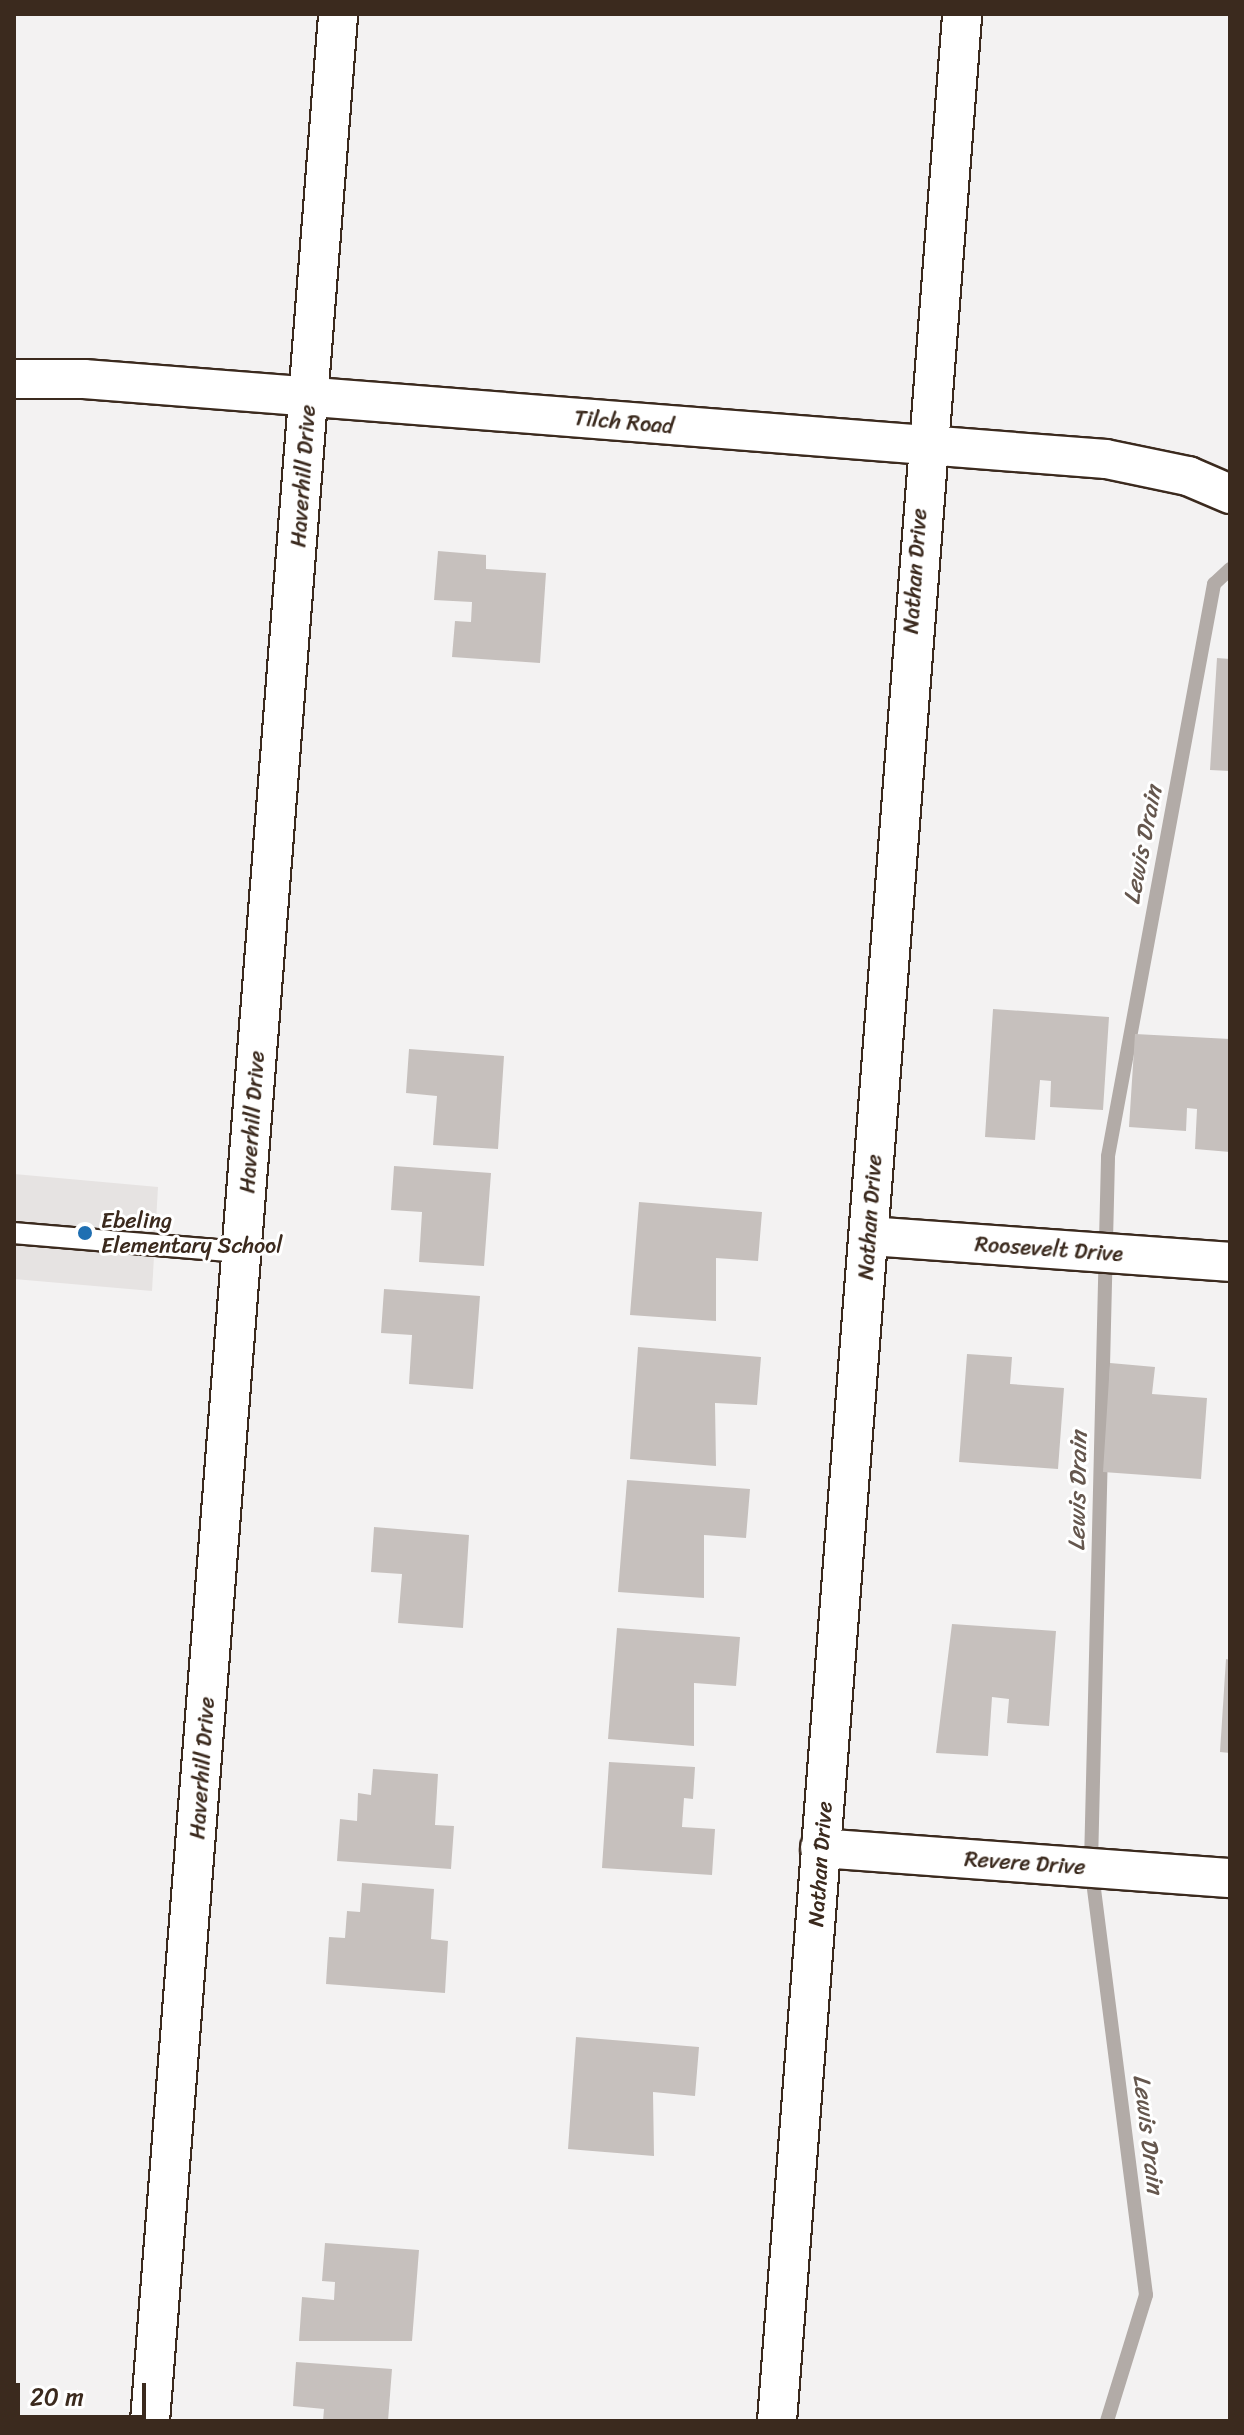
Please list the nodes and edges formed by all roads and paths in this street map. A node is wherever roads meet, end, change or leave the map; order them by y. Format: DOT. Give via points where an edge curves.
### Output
graph roads {
  1 [pos="338,14"];
  2 [pos="962,14"];
  3 [pos="14,379"];
  4 [pos="309,398"];
  5 [pos="925,447"];
  6 [pos="1230,494"];
  7 [pos="14,1233"];
  8 [pos="869,1236"];
  9 [pos="242,1252"];
  10 [pos="1230,1262"];
  11 [pos="820,1848"];
  12 [pos="1230,1878"];
  13 [pos="150,2421"];
  14 [pos="777,2421"];
  1 -- 4 [label="street, Haverhill Drive"];
  2 -- 5 [label="street, Nathan Drive"];
  3 -- 4 [label="street, Tilch Road"];
  4 -- 5 [label="street, Tilch Road"];
  4 -- 9 [label="street, Haverhill Drive"];
  5 -- 6 [label="street, Tilch Road" via="1106,459 1188,476"];
  5 -- 8 [label="street, Nathan Drive"];
  7 -- 9 [label="lane"];
  8 -- 10 [label="street, Roosevelt Drive"];
  8 -- 11 [label="street, Nathan Drive"];
  9 -- 13 [label="street, Haverhill Drive"];
  11 -- 12 [label="street, Revere Drive"];
  11 -- 14 [label="street, Nathan Drive"];
}
